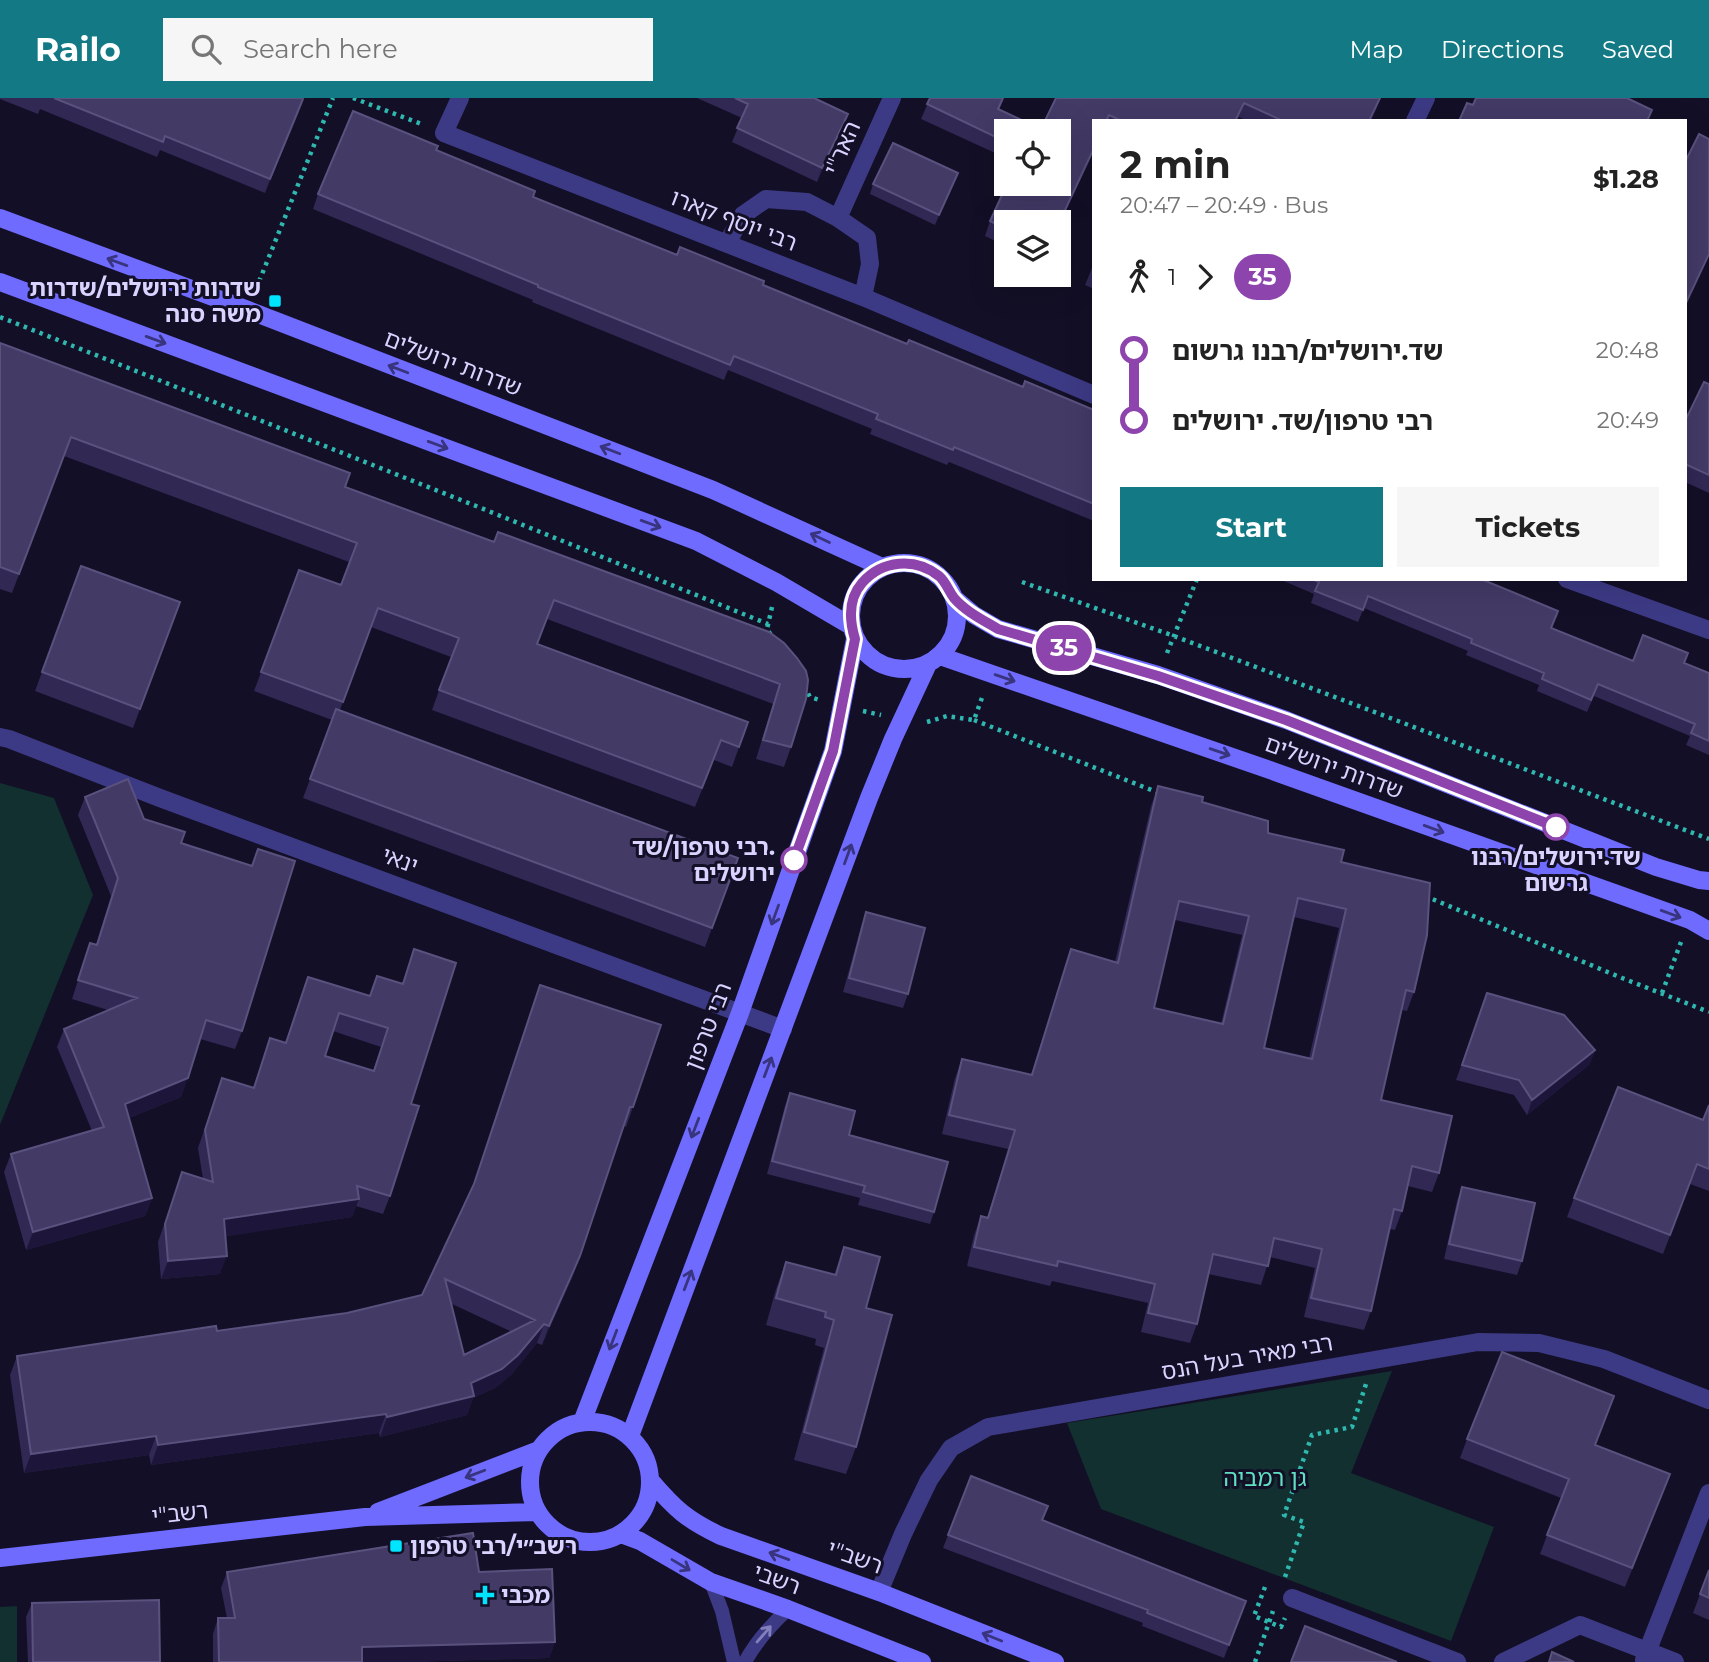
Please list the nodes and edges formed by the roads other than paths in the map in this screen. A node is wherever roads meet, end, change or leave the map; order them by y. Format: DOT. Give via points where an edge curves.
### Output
graph roads {
  1 [pos="460,98"];
  2 [pos="892,98"];
  3 [pos="1426,98"];
  4 [pos="1416,119"];
  5 [pos="0,218"];
  6 [pos="838,218"];
  7 [pos="727,243"];
  8 [pos="0,282"];
  9 [pos="863,296"];
  10 [pos="1092,394"];
  11 [pos="882,567"];
  12 [pos="1573,581"];
  13 [pos="954,598"];
  14 [pos="1709,630"];
  15 [pos="853,632"];
  16 [pos="934,660"];
  17 [pos="0,737"];
  18 [pos="1709,881"];
  19 [pos="1709,931"];
  20 [pos="740,1013"];
  21 [pos="783,1029"];
  22 [pos="1709,1400"];
  23 [pos="582,1422"];
  24 [pos="630,1436"];
  25 [pos="539,1450"];
  26 [pos="651,1481"];
  27 [pos="1709,1493"];
  28 [pos="538,1512"];
  29 [pos="365,1517"];
  30 [pos="621,1534"];
  31 [pos="0,1558"];
  32 [pos="711,1582"];
  33 [pos="879,1592"];
  34 [pos="1284,1600"];
  35 [pos="788,1609"];
  36 [pos="1645,1656"];
  37 [pos="734,1662"];
  38 [pos="745,1662"];
  39 [pos="922,1662"];
  40 [pos="1055,1662"];
  41 [pos="1457,1662"];
  42 [pos="1503,1662"];
  43 [pos="1675,1662"];
  1 -- 7 [label="street, רבי יוסף קארו" via="444,133"];
  2 -- 6 [label="street, האר\"י"];
  3 -- 4 [label="street"];
  11 -- 5 [label="main road, שדרות ירושלים, one-way" via="713,490"];
  6 -- 7 [label="street" via="807,202 766,199 743,215"];
  6 -- 9 [label="street" via="867,238 870,264"];
  7 -- 9 [label="street, רבי יוסף קארו"];
  8 -- 15 [label="main road, one-way" via="696,541 776,582"];
  9 -- 10 [label="street, רבי יוסף קארו"];
  11 -- 13 [label="main road" via="919,565 941,578"];
  11 -- 15 [label="main road" via="865,580 853,598"];
  12 -- 14 [label="street"];
  13 -- 16 [label="main road" via="956,629"];
  13 -- 18 [label="main road, שדרות ירושלים" via="998,629 1286,720 1656,867"];
  15 -- 16 [label="main road" via="862,651 886,667 915,669"];
  15 -- 20 [label="main road, רבי טרפון, one-way" via="833,751"];
  16 -- 19 [label="main road, שדרות ירושלים, one-way" via="988,672 1267,769 1690,920"];
  21 -- 16 [label="main road, one-way" via="869,798"];
  17 -- 20 [label="street, ינאי"];
  20 -- 21 [label="street, ינאי"];
  20 -- 23 [label="main road, רבי טרפון, one-way"];
  24 -- 21 [label="main road, one-way"];
  22 -- 33 [label="street, רבי מאיר בעל הנס" via="1604,1359 1539,1343 1478,1342 988,1427 951,1448 929,1480"];
  23 -- 24 [label="main road" via="598,1422"];
  23 -- 25 [label="main road" via="565,1427"];
  24 -- 26 [label="main road" via="641,1448"];
  25 -- 28 [label="main road" via="530,1481"];
  25 -- 29 [label="main road, רשב\"י, one-way"];
  26 -- 30 [label="main road" via="644,1510"];
  33 -- 26 [label="main road, רשב\"י, one-way" via="700,1526 675,1509"];
  27 -- 36 [label="street"];
  28 -- 29 [label="main road, רשב\"י"];
  28 -- 30 [label="main road" via="550,1527 584,1542"];
  29 -- 31 [label="main road, רשב\"י"];
  30 -- 32 [label="main road, רשבי, one-way"];
  32 -- 35 [label="main road, רשבי"];
  32 -- 37 [label="lane"];
  40 -- 33 [label="main road, רשב\"י, one-way"];
  34 -- 41 [label="street"];
  38 -- 35 [label="lane, one-way" via="766,1630"];
  35 -- 39 [label="main road, רשבי"];
  36 -- 42 [label="street" via="1580,1625"];
  36 -- 43 [label="street"];
}
